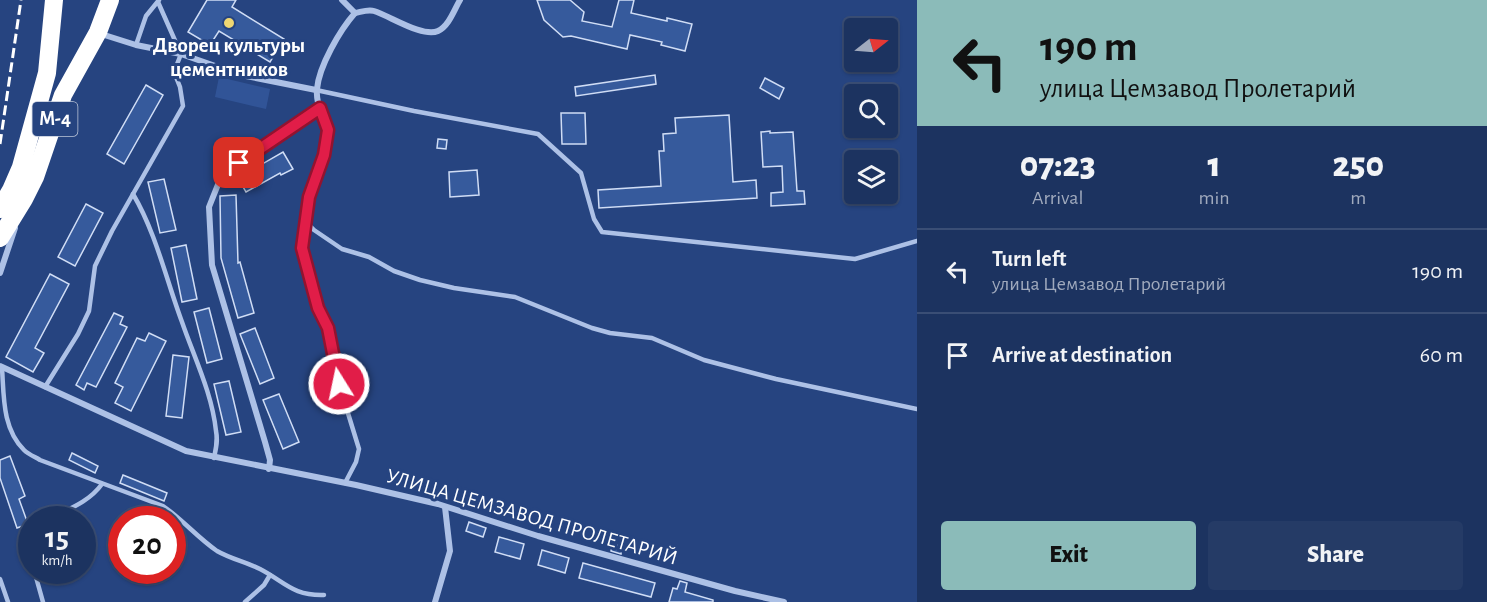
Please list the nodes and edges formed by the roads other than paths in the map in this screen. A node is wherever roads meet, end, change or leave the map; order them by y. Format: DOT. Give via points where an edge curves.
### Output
graph roads {
  1 [pos="54,0"];
  2 [pos="110,0"];
  3 [pos="342,0"];
  4 [pos="460,0"];
  5 [pos="159,1"];
  6 [pos="355,13"];
  7 [pos="98,32"];
  8 [pos="136,45"];
  9 [pos="181,54"];
  10 [pos="316,90"];
  11 [pos="320,108"];
  12 [pos="133,194"];
  13 [pos="24,199"];
  14 [pos="0,209"];
  15 [pos="304,220"];
  16 [pos="0,238"];
  17 [pos="917,241"];
  18 [pos="0,273"];
  19 [pos="1,367"];
  20 [pos="45,387"];
  21 [pos="917,409"];
  22 [pos="214,458"];
  23 [pos="269,469"];
  24 [pos="345,483"];
  25 [pos="102,484"];
  26 [pos="77,506"];
  27 [pos="445,507"];
  28 [pos="270,575"];
  29 [pos="0,579"];
  30 [pos="38,584"];
  31 [pos="324,595"];
  32 [pos="8,602"];
  33 [pos="43,602"];
  34 [pos="245,602"];
  35 [pos="435,602"];
  36 [pos="784,602"];
  1 -- 14 [label="highway, М-4" via="47,73 21,167"];
  2 -- 7 [label="highway, М-4"];
  3 -- 6 [label="street"];
  4 -- 6 [label="street" via="447,24 437,32 427,32 372,10"];
  5 -- 8 [label="lane" via="146,16"];
  5 -- 9 [label="lane"];
  6 -- 10 [label="street" via="328,56"];
  7 -- 8 [label="street"];
  7 -- 13 [label="highway, М-4" via="63,95"];
  8 -- 9 [label="street"];
  9 -- 10 [label="street" via="241,75"];
  9 -- 12 [label="lane" via="174,72 183,106"];
  10 -- 11 [label="street"];
  10 -- 17 [label="lane" via="538,134 581,173 594,219 602,232 855,259"];
  11 -- 15 [label="lane" via="328,130"];
  11 -- 23 [label="street" via="239,163 219,182 209,207 212,265 265,442"];
  12 -- 20 [label="lane" via="95,266 89,311"];
  12 -- 22 [label="lane" via="145,215 200,368 216,429 218,444"];
  13 -- 16 [label="highway, М-4"];
  13 -- 18 [label="street"];
  15 -- 21 [label="lane" via="342,249 420,280 515,297 592,328 652,338 704,360"];
  15 -- 24 [label="lane" via="305,263 328,328 339,384 359,449"];
  19 -- 20 [label="street, УЛИЦА ЦЕМЗАВОД ПРОЛЕТАРИЙ"];
  19 -- 25 [label="lane" via="4,409 11,431 24,450"];
  20 -- 22 [label="street, УЛИЦА ЦЕМЗАВОД ПРОЛЕТАРИЙ" via="186,451"];
  22 -- 23 [label="street, УЛИЦА ЦЕМЗАВОД ПРОЛЕТАРИЙ"];
  23 -- 24 [label="street, УЛИЦА ЦЕМЗАВОД ПРОЛЕТАРИЙ"];
  24 -- 27 [label="street, УЛИЦА ЦЕМЗАВОД ПРОЛЕТАРИЙ"];
  25 -- 26 [label="lane"];
  25 -- 28 [label="lane" via="162,506 215,550"];
  27 -- 35 [label="street" via="450,551"];
  27 -- 36 [label="street, УЛИЦА ЦЕМЗАВОД ПРОЛЕТАРИЙ" via="538,537"];
  28 -- 31 [label="lane" via="299,592"];
  28 -- 34 [label="lane"];
  29 -- 32 [label="lane"];
  30 -- 33 [label="lane"];
}
